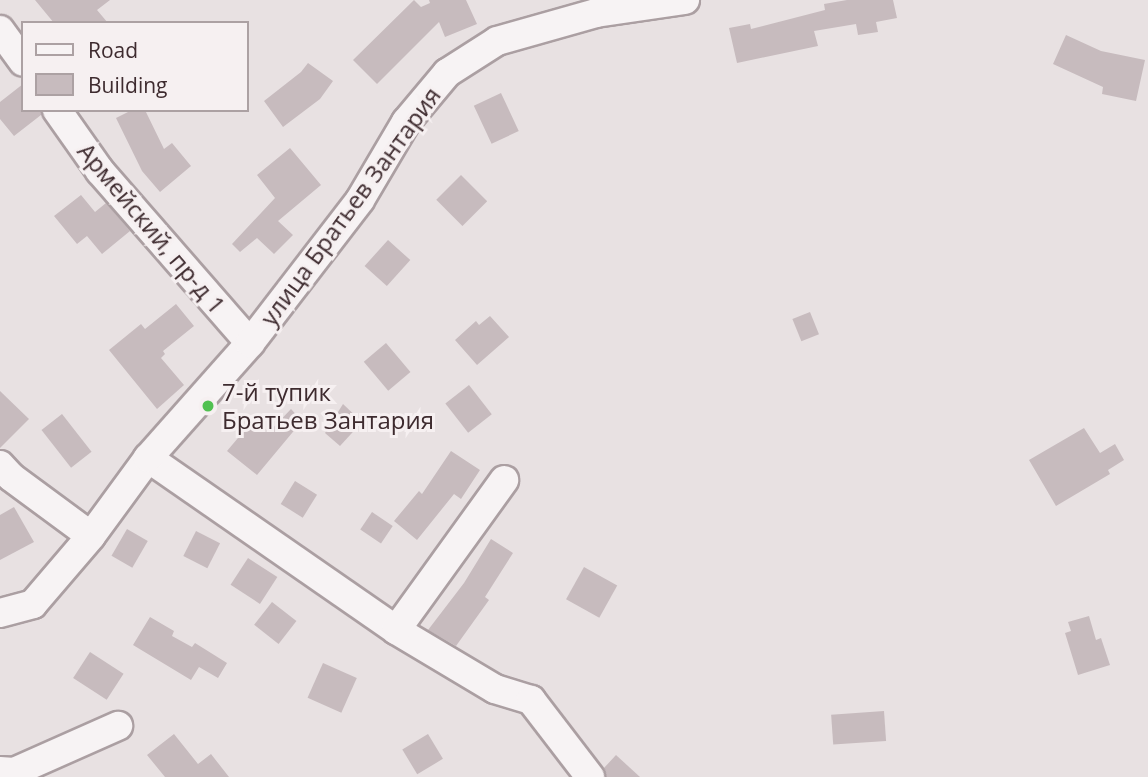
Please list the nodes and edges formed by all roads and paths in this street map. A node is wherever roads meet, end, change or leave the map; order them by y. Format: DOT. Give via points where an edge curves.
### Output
graph roads {
  1 [pos="685,0"];
  2 [pos="0,30"];
  3 [pos="21,59"];
  4 [pos="58,112"];
  5 [pos="250,343"];
  6 [pos="148,458"];
  7 [pos="0,465"];
  8 [pos="504,480"];
  9 [pos="92,536"];
  10 [pos="0,613"];
  11 [pos="396,630"];
  12 [pos="118,726"];
  13 [pos="0,771"];
  14 [pos="590,777"];
  1 -- 5 [label="street, улица Братьев Зантария" via="596,13 497,41 447,73 406,122 360,201"];
  2 -- 3 [label="street"];
  4 -- 5 [label="street, Армейский, пр-д 1" via="100,171"];
  5 -- 6 [label="street, улица Братьев Зантария"];
  6 -- 9 [label="street, улица Братьев Зантария"];
  6 -- 11 [label="street"];
  7 -- 9 [label="street"];
  8 -- 11 [label="street"];
  9 -- 10 [label="street, улица Братьев Зантария" via="33,604"];
  11 -- 14 [label="street" via="495,689 531,700"];
  12 -- 13 [label="street" via="14,772"];
}
